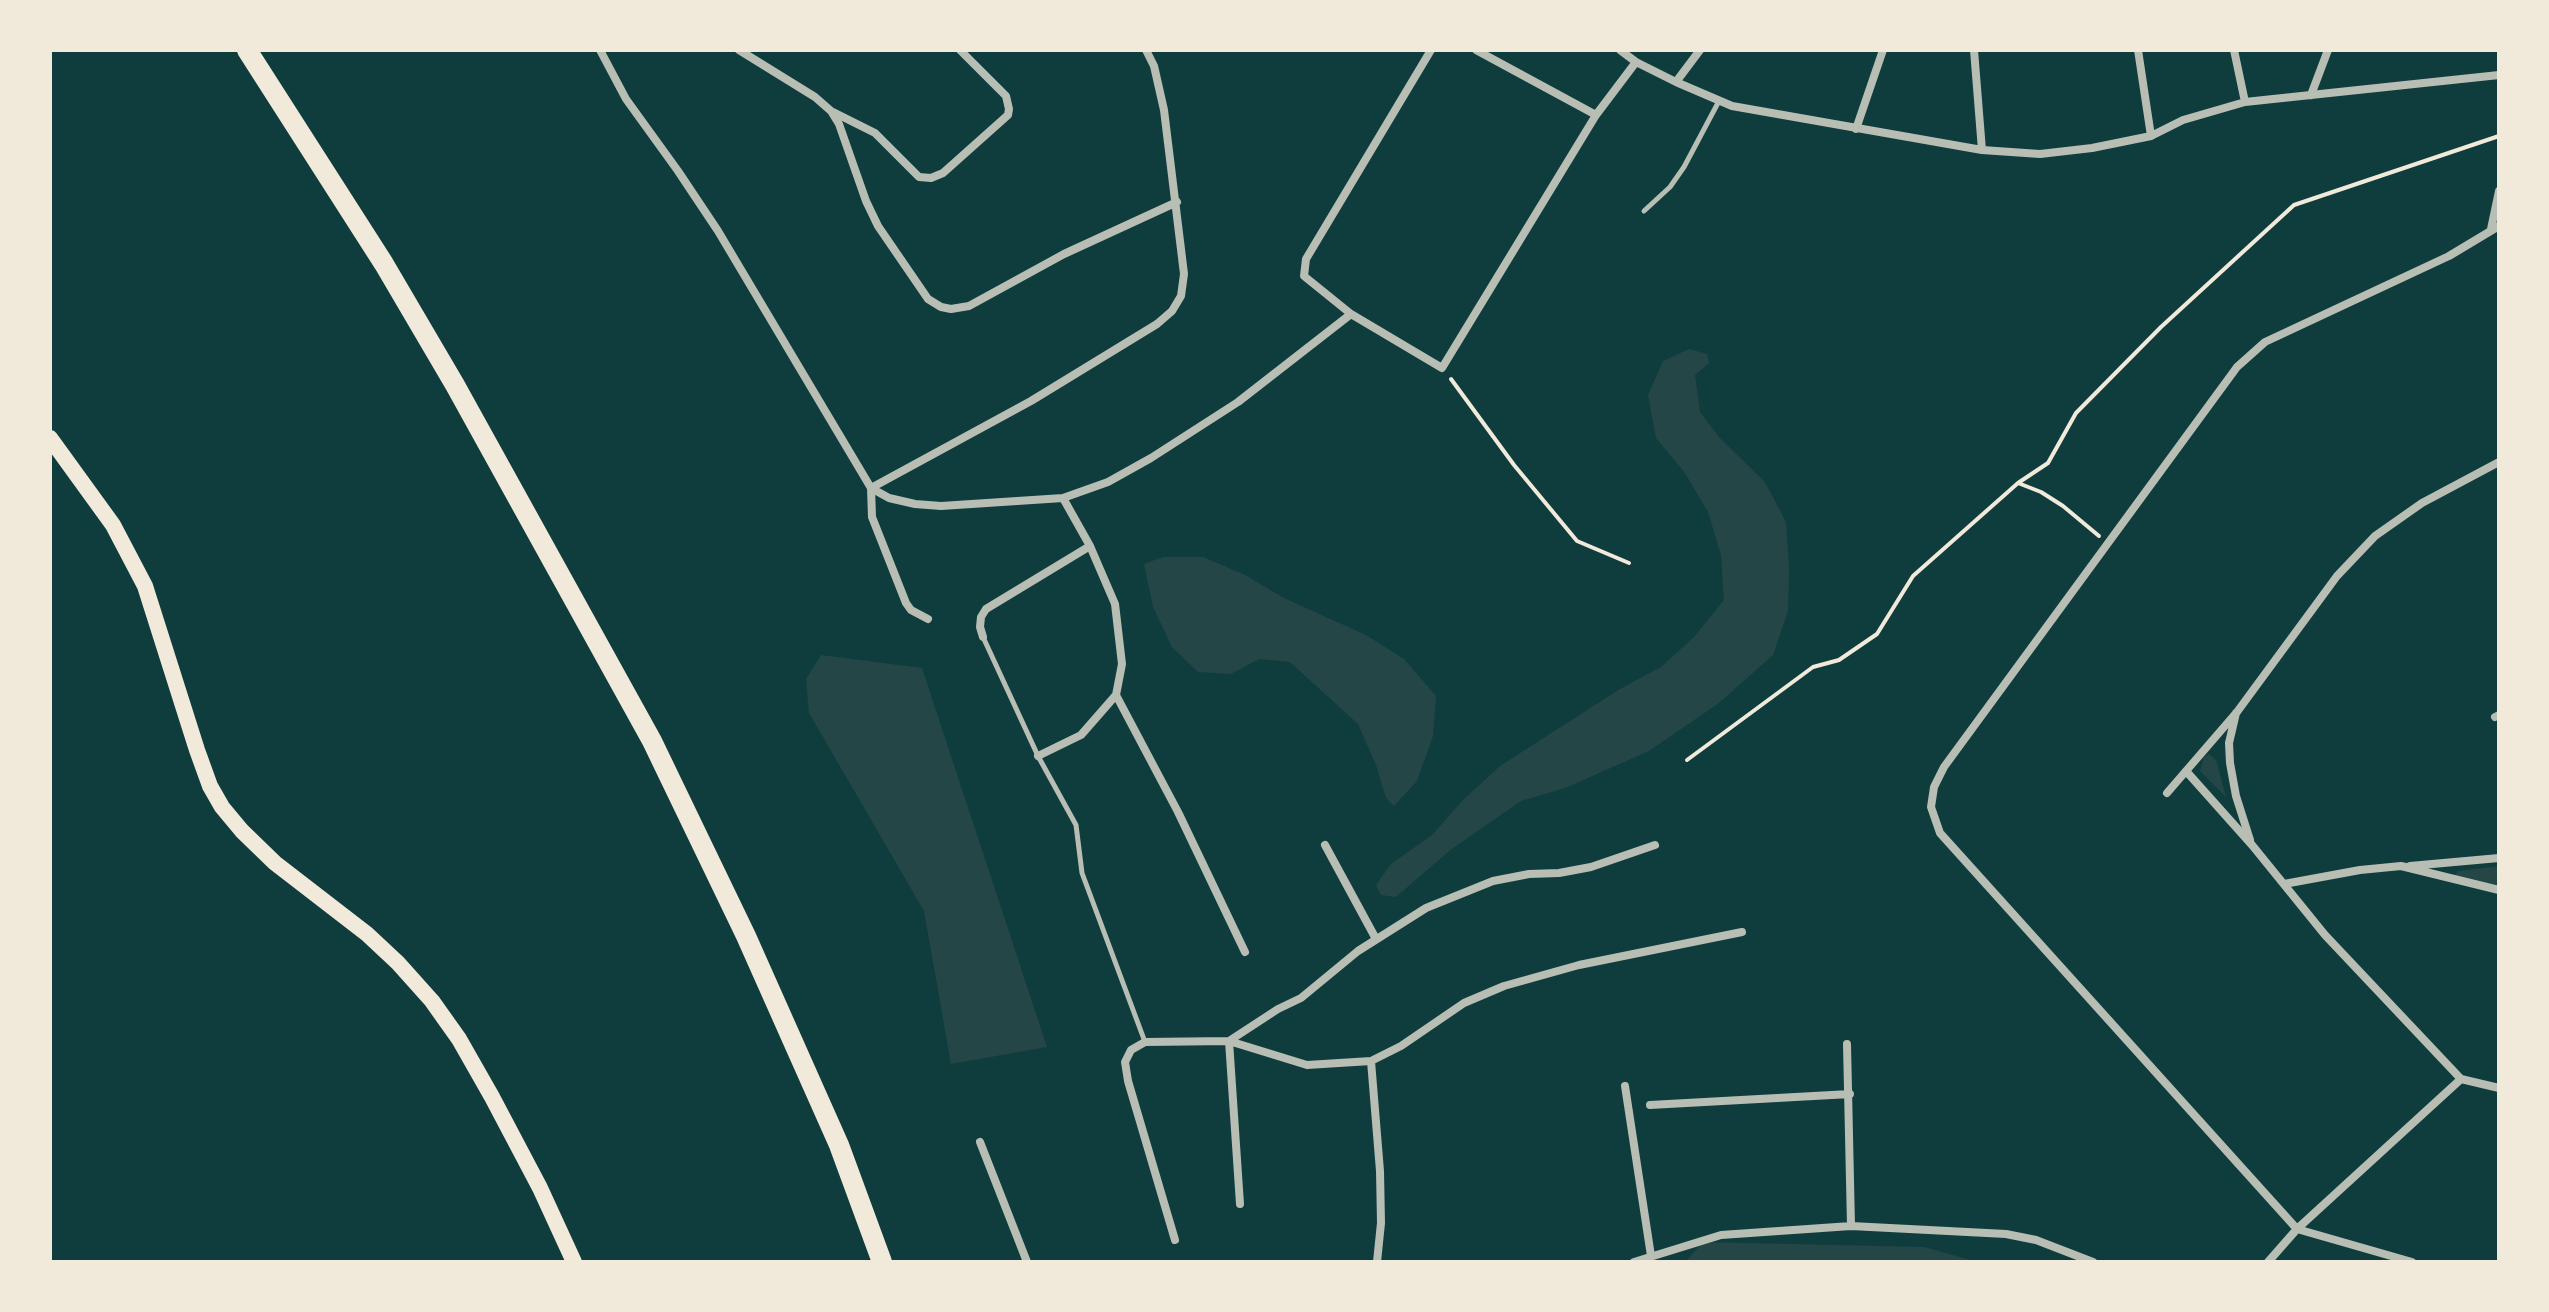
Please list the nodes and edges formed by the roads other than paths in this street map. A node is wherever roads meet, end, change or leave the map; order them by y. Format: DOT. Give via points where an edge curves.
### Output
graph roads {
  1 [pos="247,50"];
  2 [pos="600,50"];
  3 [pos="739,50"];
  4 [pos="960,50"];
  5 [pos="1146,50"];
  6 [pos="1431,50"];
  7 [pos="1476,50"];
  8 [pos="1620,50"];
  9 [pos="1700,50"];
  10 [pos="1883,50"];
  11 [pos="1974,50"];
  12 [pos="2138,50"];
  13 [pos="2234,50"];
  14 [pos="2328,50"];
  15 [pos="1636,62"];
  16 [pos="2499,75"];
  17 [pos="1676,82"];
  18 [pos="2311,95"];
  19 [pos="1720,100"];
  20 [pos="2245,102"];
  21 [pos="831,111"];
  22 [pos="1596,115"];
  23 [pos="1856,129"];
  24 [pos="2151,136"];
  25 [pos="1982,150"];
  26 [pos="2499,191"];
  27 [pos="1177,202"];
  28 [pos="1644,211"];
  29 [pos="2495,228"];
  30 [pos="1351,314"];
  31 [pos="50,438"];
  32 [pos="2499,462"];
  33 [pos="871,488"];
  34 [pos="1063,498"];
  35 [pos="1090,546"];
  36 [pos="928,619"];
  37 [pos="983,637"];
  38 [pos="1116,695"];
  39 [pos="2237,712"];
  40 [pos="1038,756"];
  41 [pos="2186,771"];
  42 [pos="2167,793"];
  43 [pos="1325,845"];
  44 [pos="1655,845"];
  45 [pos="2252,845"];
  46 [pos="2499,858"];
  47 [pos="2401,866"];
  48 [pos="2284,884"];
  49 [pos="2499,890"];
  50 [pos="1742,932"];
  51 [pos="1376,939"];
  52 [pos="1245,952"];
  53 [pos="1229,1041"];
  54 [pos="1145,1042"];
  55 [pos="1847,1044"];
  56 [pos="1371,1061"];
  57 [pos="2461,1079"];
  58 [pos="1625,1086"];
  59 [pos="2499,1088"];
  60 [pos="1850,1094"];
  61 [pos="1650,1105"];
  62 [pos="980,1142"];
  63 [pos="1240,1204"];
  64 [pos="1851,1226"];
  65 [pos="2297,1229"];
  66 [pos="1175,1240"];
  67 [pos="1651,1256"];
  68 [pos="574,1262"];
  69 [pos="882,1262"];
  70 [pos="1027,1262"];
  71 [pos="1377,1262"];
  72 [pos="1634,1262"];
  73 [pos="2093,1262"];
  74 [pos="2268,1262"];
  75 [pos="2412,1262"];
  1 -- 69 [label="highway" via="455,385 652,741 839,1145"];
  2 -- 33 [label="street" via="626,99 718,231"];
  3 -- 21 [label="street"];
  4 -- 21 [label="street" via="1006,96 1009,109 943,173 919,177 875,133"];
  5 -- 27 [label="street" via="1164,110"];
  6 -- 30 [label="street" via="1306,259 1304,276"];
  7 -- 22 [label="street"];
  8 -- 15 [label="street"];
  9 -- 17 [label="street"];
  10 -- 23 [label="street"];
  11 -- 25 [label="street"];
  12 -- 24 [label="street"];
  13 -- 20 [label="street"];
  14 -- 18 [label="street"];
  15 -- 17 [label="street"];
  15 -- 22 [label="street"];
  16 -- 18 [label="street"];
  17 -- 19 [label="street"];
  18 -- 20 [label="street"];
  19 -- 23 [label="street"];
  19 -- 28 [label="lane" via="1684,167"];
  20 -- 24 [label="street" via="2183,120"];
  21 -- 27 [label="street" via="878,226 928,299 941,307 969,306 1064,254"];
  22 -- 30 [label="street" via="1442,368"];
  23 -- 25 [label="street"];
  24 -- 25 [label="street" via="2040,154"];
  26 -- 29 [label="street"];
  27 -- 33 [label="street" via="1184,274 1172,311 1031,401"];
  29 -- 65 [label="street" via="2449,256 2265,342 2237,367 1934,787 1931,807 1940,833"];
  30 -- 34 [label="street" via="1238,402 1151,458 1108,482"];
  31 -- 68 [label="main road" via="113,525 145,586 197,750 222,807 275,863 367,934 432,1001 492,1097"];
  32 -- 39 [label="street" via="2422,503 2375,536 2337,576"];
  33 -- 34 [label="street" via="889,498 928,505"];
  33 -- 36 [label="street" via="872,517 906,603"];
  34 -- 35 [label="street"];
  35 -- 37 [label="street" via="986,609 981,617"];
  35 -- 38 [label="street" via="1115,604 1122,664"];
  37 -- 40 [label="lane"];
  38 -- 40 [label="street" via="1081,735"];
  38 -- 52 [label="street"];
  39 -- 41 [label="street"];
  39 -- 45 [label="street" via="2230,763"];
  40 -- 54 [label="lane" via="1076,825 1082,873"];
  41 -- 42 [label="street"];
  41 -- 45 [label="street"];
  43 -- 51 [label="street"];
  44 -- 51 [label="street" via="1591,867 1493,881 1426,908"];
  45 -- 48 [label="street"];
  46 -- 47 [label="street"];
  47 -- 48 [label="street"];
  47 -- 49 [label="street"];
  48 -- 57 [label="street"];
  50 -- 56 [label="street" via="1504,986 1464,1003"];
  51 -- 53 [label="street" via="1301,998"];
  53 -- 54 [label="street"];
  53 -- 56 [label="street" via="1307,1065"];
  53 -- 63 [label="street"];
  54 -- 66 [label="street" via="1131,1050 1125,1062"];
  55 -- 60 [label="street"];
  56 -- 71 [label="street" via="1380,1171"];
  57 -- 59 [label="street"];
  57 -- 65 [label="street"];
  58 -- 67 [label="street"];
  60 -- 61 [label="street"];
  60 -- 64 [label="street"];
  62 -- 70 [label="street"];
  64 -- 67 [label="street" via="1721,1235"];
  64 -- 73 [label="street" via="2006,1234"];
  65 -- 74 [label="street"];
  65 -- 75 [label="street"];
  67 -- 72 [label="street"];
}
